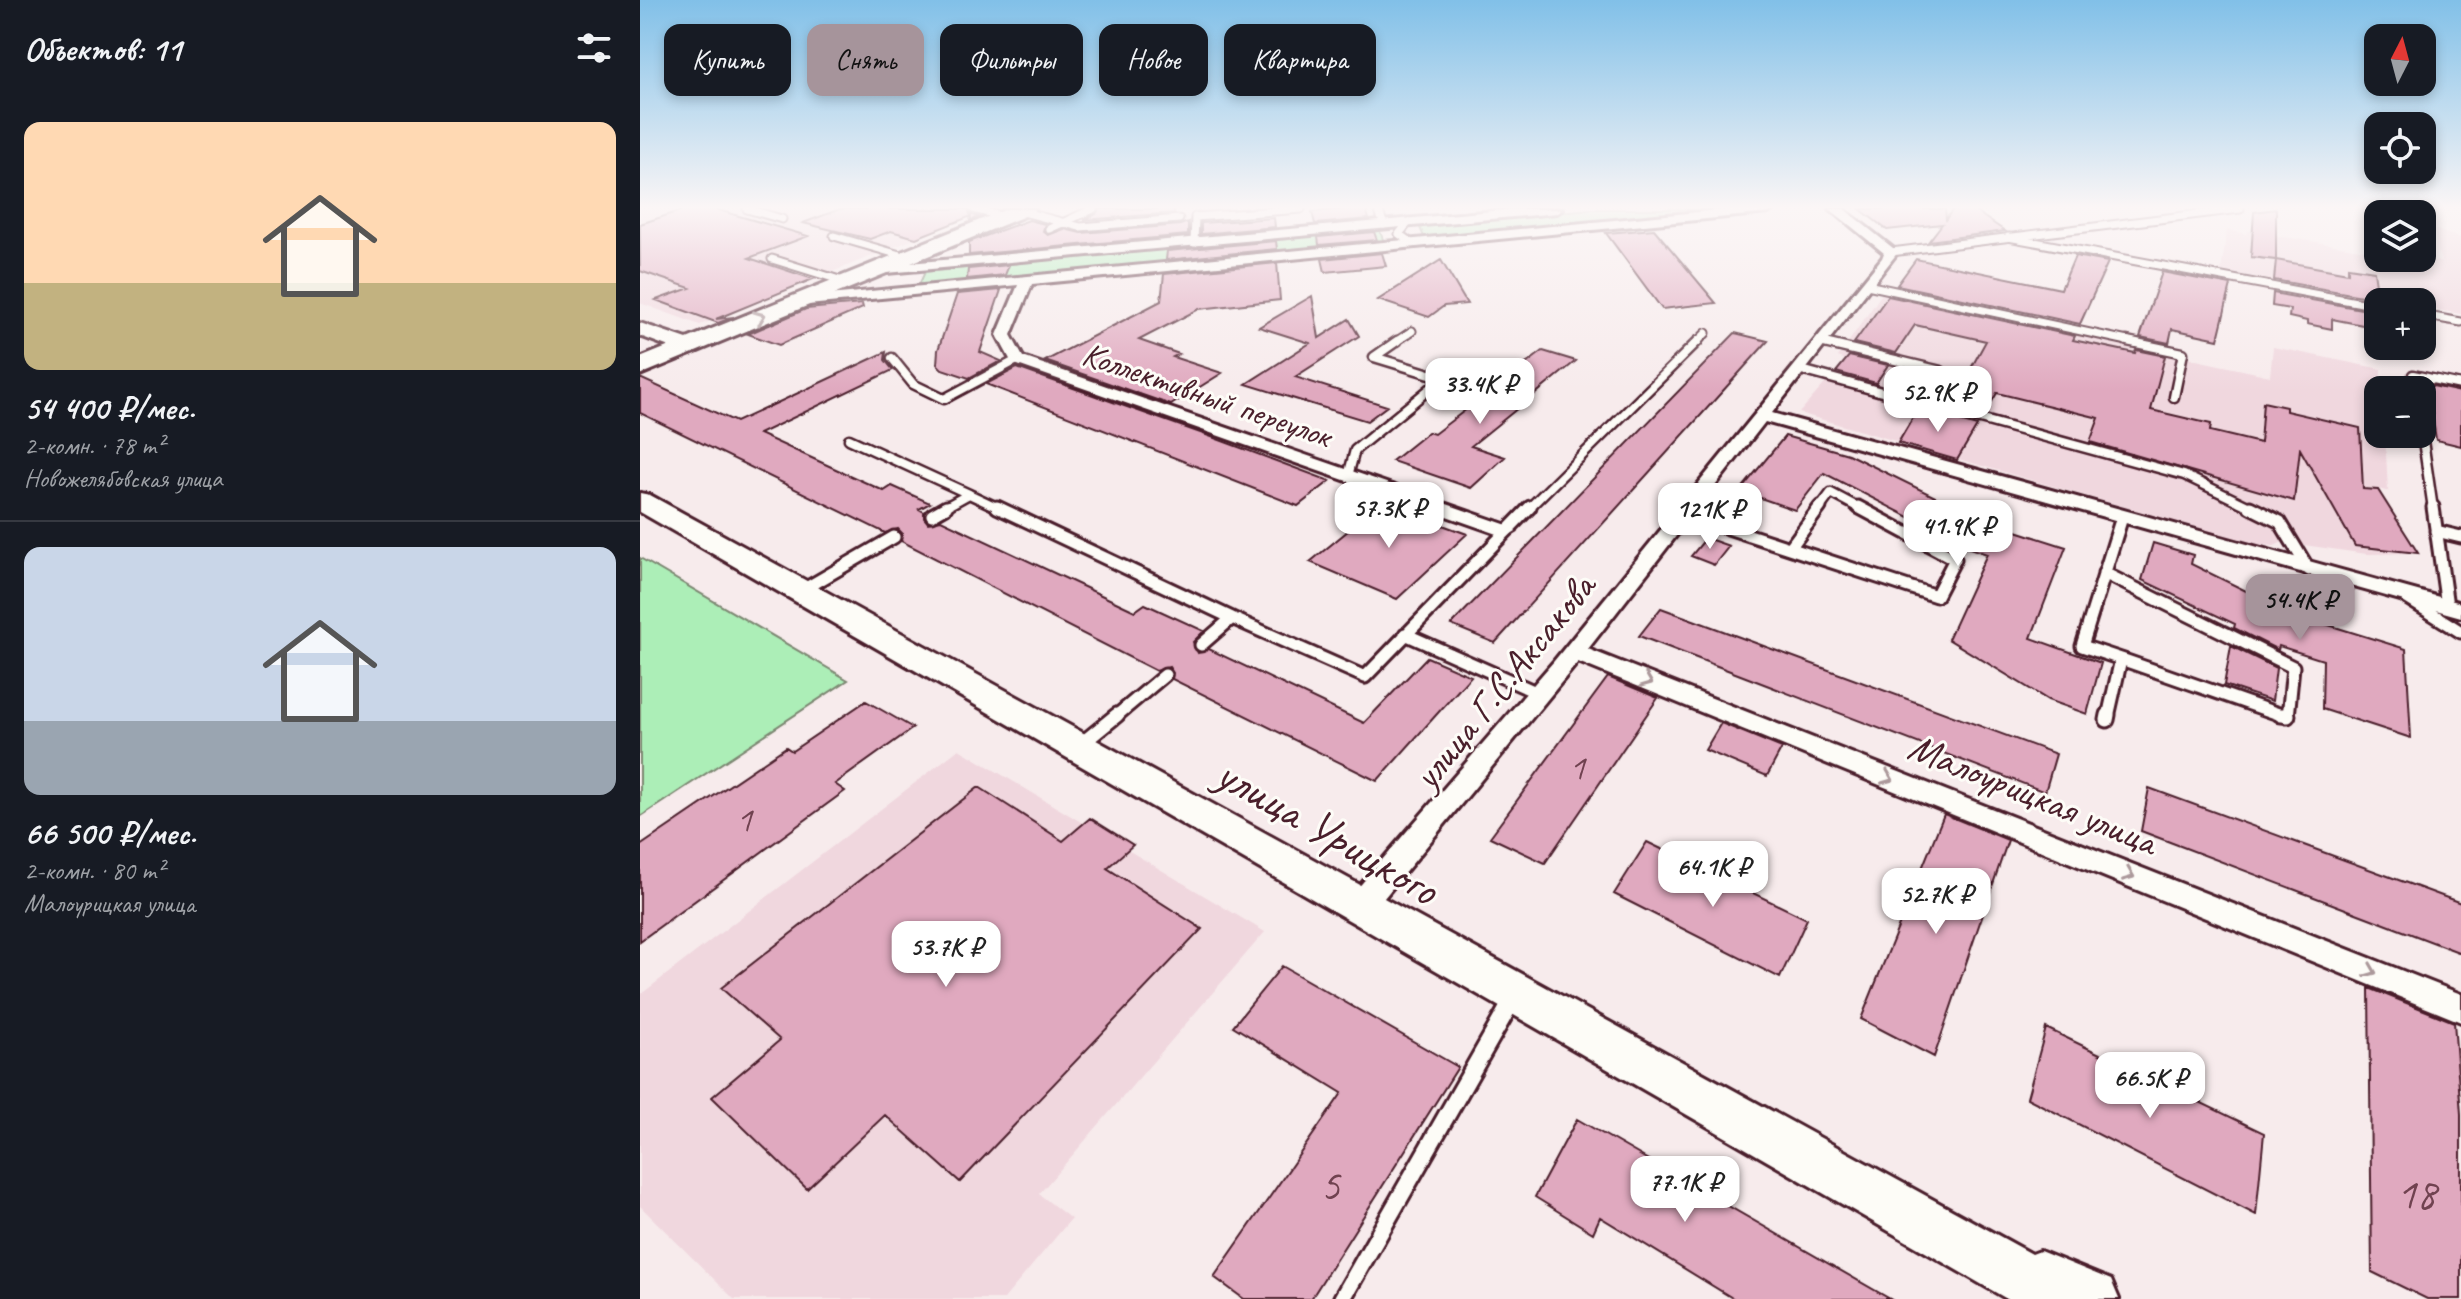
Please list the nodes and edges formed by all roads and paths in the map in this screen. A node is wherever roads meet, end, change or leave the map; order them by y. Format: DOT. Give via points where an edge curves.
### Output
graph roads {
  1 [pos="806,270"];
  2 [pos="875,270"];
  3 [pos="879,270"];
  4 [pos="1124,270"];
  5 [pos="1878,270"];
  6 [pos="2183,270"];
  7 [pos="1027,279"];
  8 [pos="846,282"];
  9 [pos="1867,285"];
  10 [pos="797,302"];
  11 [pos="2364,303"];
  12 [pos="2436,318"];
  13 [pos="2461,322"];
  14 [pos="640,329"];
  15 [pos="1412,331"];
  16 [pos="1706,333"];
  17 [pos="1820,342"];
  18 [pos="688,347"];
  19 [pos="892,358"];
  20 [pos="1017,360"];
  21 [pos="640,367"];
  22 [pos="1798,369"];
  23 [pos="1941,371"];
  24 [pos="2436,380"];
  25 [pos="2461,385"];
  26 [pos="2174,397"];
  27 [pos="1763,416"];
  28 [pos="849,439"];
  29 [pos="2424,448"];
  30 [pos="1348,476"];
  31 [pos="969,494"];
  32 [pos="640,501"];
  33 [pos="1685,514"];
  34 [pos="932,515"];
  35 [pos="2122,517"];
  36 [pos="1506,531"];
  37 [pos="2436,531"];
  38 [pos="894,537"];
  39 [pos="2461,537"];
  40 [pos="1790,548"];
  41 [pos="2309,570"];
  42 [pos="2104,573"];
  43 [pos="801,591"];
  44 [pos="2399,593"];
  45 [pos="2454,608"];
  46 [pos="1232,618"];
  47 [pos="2461,632"];
  48 [pos="1405,634"];
  49 [pos="1201,645"];
  50 [pos="1574,652"];
  51 [pos="2121,659"];
  52 [pos="1165,675"];
  53 [pos="1541,694"];
  54 [pos="2107,720"];
  55 [pos="1079,746"];
  56 [pos="1360,906"];
  57 [pos="1516,994"];
  58 [pos="2461,1008"];
  59 [pos="1967,1245"];
  60 [pos="1342,1299"];
  61 [pos="2057,1299"];
  62 [pos="2092,1299"];
  1 -- 8 [label="lane"];
  2 -- 3 [label="street"];
  2 -- 8 [label="main road"];
  4 -- 7 [label="street"];
  5 -- 9 [label="street, улица Г.С.Аксакова"];
  6 -- 11 [label="lane"];
  7 -- 10 [label="street"];
  7 -- 20 [label="street" via="1004,335"];
  8 -- 10 [label="main road"];
  9 -- 17 [label="street, улица Г.С.Аксакова"];
  9 -- 26 [label="lane" via="2183,353"];
  18 -- 10 [label="main road, one-way"];
  12 -- 13 [label="lane"];
  14 -- 18 [label="main road"];
  15 -- 30 [label="lane" via="1374,357 1443,378 1355,450"];
  16 -- 36 [label="lane"];
  17 -- 22 [label="street, улица Г.С.Аксакова"];
  17 -- 23 [label="lane"];
  18 -- 21 [label="main road"];
  19 -- 20 [label="lane" via="913,384 944,399"];
  20 -- 30 [label="street, Коллективный переулок"];
  22 -- 27 [label="street, улица Г.С.Аксакова"];
  22 -- 41 [label="lane" via="2184,475 2280,522"];
  24 -- 25 [label="lane"];
  27 -- 33 [label="street, улица Г.С.Аксакова"];
  27 -- 35 [label="street"];
  28 -- 31 [label="lane"];
  29 -- 37 [label="lane"];
  30 -- 36 [label="street, Коллективный переулок"];
  31 -- 34 [label="lane"];
  31 -- 46 [label="lane"];
  32 -- 43 [label="main road, улица Урицкого"];
  33 -- 40 [label="lane"];
  33 -- 50 [label="street, улица Г.С.Аксакова"];
  35 -- 41 [label="street"];
  35 -- 42 [label="lane"];
  36 -- 48 [label="lane"];
  37 -- 39 [label="lane"];
  37 -- 45 [label="lane"];
  38 -- 43 [label="lane"];
  40 -- 40 [label="lane" via="1936,596 1955,559 1831,493"];
  41 -- 44 [label="street"];
  42 -- 51 [label="lane" via="2082,646"];
  42 -- 51 [label="lane" via="2293,667 2288,717"];
  43 -- 55 [label="main road, улица Урицкого"];
  44 -- 45 [label="street"];
  44 -- 47 [label="lane"];
  46 -- 48 [label="lane" via="1365,677"];
  46 -- 49 [label="lane"];
  48 -- 53 [label="lane"];
  50 -- 53 [label="street, улица Г.С.Аксакова"];
  50 -- 58 [label="street, Малоурицкая улица, one-way"];
  51 -- 54 [label="lane"];
  52 -- 55 [label="lane"];
  53 -- 56 [label="street, улица Г.С.Аксакова"];
  55 -- 56 [label="main road, улица Урицкого"];
  56 -- 57 [label="main road, улица Урицкого"];
  57 -- 59 [label="main road, улица Урицкого"];
  57 -- 60 [label="lane"];
  59 -- 61 [label="main road"];
  59 -- 62 [label="main road"];
}
